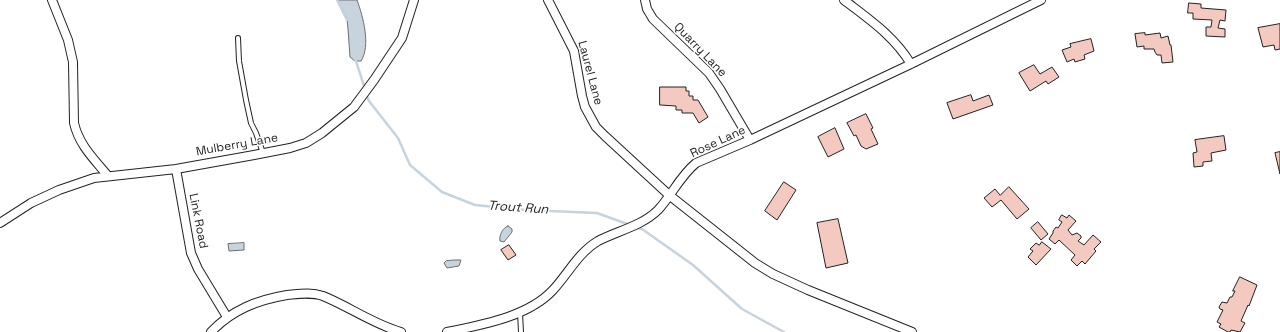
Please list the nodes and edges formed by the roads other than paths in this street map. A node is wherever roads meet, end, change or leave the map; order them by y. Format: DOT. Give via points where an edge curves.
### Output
graph roads {
  1 [pos="52,0"];
  2 [pos="414,0"];
  3 [pos="548,0"];
  4 [pos="645,0"];
  5 [pos="844,0"];
  6 [pos="1041,0"];
  7 [pos="238,38"];
  8 [pos="911,64"];
  9 [pos="750,140"];
  10 [pos="263,153"];
  11 [pos="176,168"];
  12 [pos="108,176"];
  13 [pos="669,195"];
  14 [pos="0,223"];
  15 [pos="520,312"];
  16 [pos="227,317"];
  17 [pos="211,332"];
  18 [pos="401,332"];
  19 [pos="447,332"];
  20 [pos="521,332"];
  21 [pos="912,332"];
  1 -- 12 [label="street" via="68,40 73,62 74,123 82,144"];
  2 -- 10 [label="street, Mulberry Lane" via="402,38 354,107 311,140 290,148"];
  3 -- 13 [label="street, Laurel Lane" via="574,51 585,107 596,127"];
  4 -- 9 [label="street, Quarry Lane" via="653,19 708,73"];
  5 -- 8 [label="street" via="888,34"];
  6 -- 8 [label="street, Rose Lane"];
  7 -- 10 [label="lane" via="239,61 251,123"];
  8 -- 9 [label="street, Rose Lane"];
  9 -- 13 [label="street, Rose Lane" via="696,163"];
  10 -- 11 [label="street, Mulberry Lane"];
  11 -- 12 [label="street, Mulberry Lane"];
  11 -- 16 [label="street, Link Road" via="191,253"];
  12 -- 14 [label="street, Mulberry Lane" via="60,190 31,203"];
  13 -- 15 [label="street, Rose Lane" via="657,210 636,224 598,241 589,248 575,261 552,292"];
  13 -- 21 [label="street" via="755,263 773,274"];
  15 -- 19 [label="street, Rose Lane"];
  15 -- 20 [label="lane"];
  16 -- 17 [label="street"];
  16 -- 18 [label="street" via="262,300 310,293"];
}
